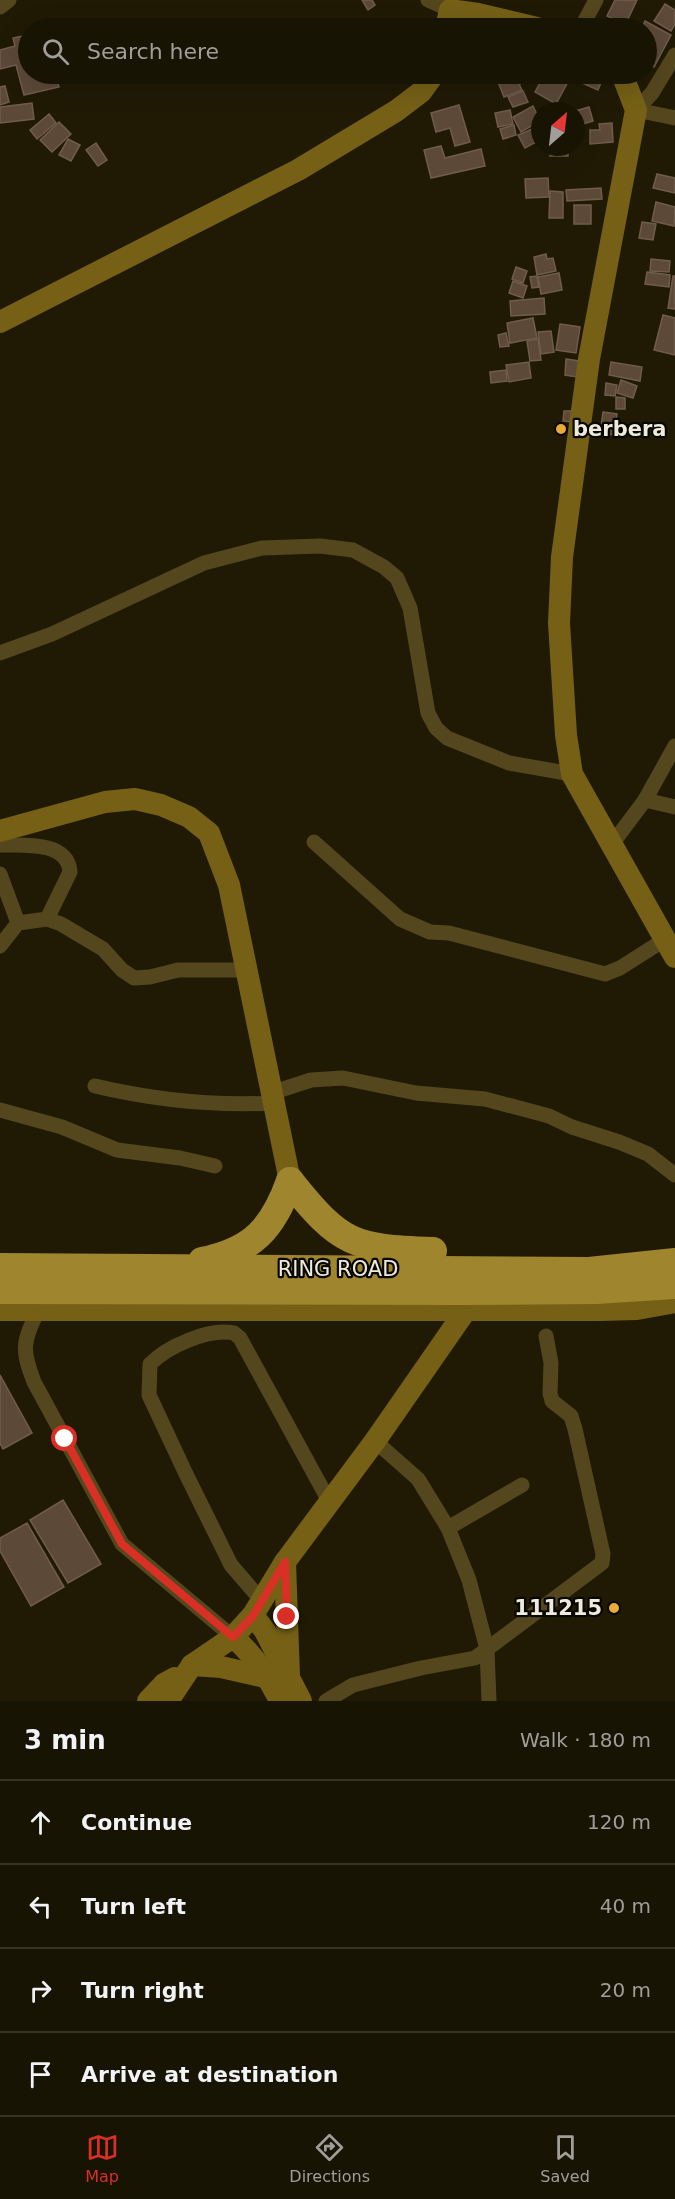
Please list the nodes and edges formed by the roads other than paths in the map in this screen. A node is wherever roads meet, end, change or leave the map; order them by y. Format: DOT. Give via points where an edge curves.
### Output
graph roads {
  1 [pos="9,0"];
  2 [pos="428,0"];
  3 [pos="596,0"];
  4 [pos="0,7"];
  5 [pos="447,18"];
  6 [pos="454,18"];
  7 [pos="495,18"];
  8 [pos="586,18"];
  9 [pos="675,55"];
  10 [pos="427,84"];
  11 [pos="626,84"];
  12 [pos="636,110"];
  13 [pos="675,118"];
  14 [pos="0,322"];
  15 [pos="0,653"];
  16 [pos="675,746"];
  17 [pos="572,774"];
  18 [pos="645,800"];
  19 [pos="675,807"];
  20 [pos="0,831"];
  21 [pos="314,842"];
  22 [pos="612,844"];
  23 [pos="0,845"];
  24 [pos="0,874"];
  25 [pos="47,919"];
  26 [pos="18,923"];
  27 [pos="0,946"];
  28 [pos="669,949"];
  29 [pos="245,970"];
  30 [pos="95,1086"];
  31 [pos="272,1098"];
  32 [pos="0,1110"];
  33 [pos="215,1166"];
  34 [pos="675,1175"];
  35 [pos="290,1181"];
  36 [pos="675,1249"];
  37 [pos="675,1262"];
  38 [pos="0,1267"];
  39 [pos="152,1269"];
  40 [pos="675,1285"];
  41 [pos="0,1290"];
  42 [pos="675,1302"];
  43 [pos="0,1310"];
  44 [pos="38,1310"];
  45 [pos="466,1310"];
  46 [pos="546,1336"];
  47 [pos="375,1441"];
  48 [pos="522,1485"];
  49 [pos="329,1501"];
  50 [pos="448,1528"];
  51 [pos="285,1562"];
  52 [pos="257,1608"];
  53 [pos="233,1637"];
  54 [pos="487,1649"];
  55 [pos="188,1669"];
  56 [pos="279,1677"];
  57 [pos="170,1695"];
  58 [pos="148,1701"];
  59 [pos="280,1701"];
  60 [pos="301,1701"];
  61 [pos="326,1701"];
  62 [pos="489,1701"];
  1 -- 4 [label="street"];
  2 -- 5 [label="street"];
  3 -- 8 [label="street"];
  6 -- 7 [label="street" via="478,14"];
  9 -- 12 [label="street" via="652,93"];
  10 -- 14 [label="street" via="396,111 298,170"];
  11 -- 12 [label="street"];
  12 -- 13 [label="street"];
  12 -- 17 [label="street" via="590,359 562,558 560,623"];
  15 -- 17 [label="street" via="52,634 204,563 262,548 320,546 353,550 397,578 410,608 428,713 436,728 447,738 510,763"];
  16 -- 18 [label="street"];
  17 -- 22 [label="street"];
  18 -- 19 [label="street"];
  18 -- 22 [label="street"];
  20 -- 29 [label="street" via="125,800 161,805 189,817 209,833 221,860"];
  21 -- 28 [label="street" via="400,918 430,932 449,933 605,974"];
  22 -- 28 [label="street"];
  23 -- 25 [label="street" via="44,847 62,854 69,863 69,872"];
  24 -- 26 [label="street"];
  25 -- 26 [label="street"];
  25 -- 29 [label="street" via="103,949 134,978 178,970"];
  26 -- 27 [label="street"];
  29 -- 31 [label="street"];
  30 -- 31 [label="street" via="168,1101 228,1105"];
  31 -- 34 [label="street" via="310,1080 343,1078 416,1093 485,1099 549,1116 619,1142 648,1154"];
  31 -- 35 [label="street"];
  32 -- 33 [label="street" via="62,1127 117,1150"];
  35 -- 36 [label="highway" via="328,1226 356,1244 411,1250 583,1255"];
  35 -- 39 [label="highway" via="268,1227 256,1239 219,1258"];
  37 -- 39 [label="highway, RING ROAD" via="589,1271"];
  38 -- 39 [label="highway, RING ROAD"];
  40 -- 41 [label="highway, RING ROAD" via="483,1291"];
  42 -- 45 [label="street" via="637,1309"];
  43 -- 44 [label="street"];
  44 -- 45 [label="street"];
  44 -- 53 [label="street" via="27,1334 24,1355 34,1382 122,1544"];
  45 -- 47 [label="street"];
  46 -- 54 [label="street" via="551,1363 550,1394 552,1401 571,1416 575,1429 602,1563"];
  47 -- 49 [label="street"];
  47 -- 50 [label="street" via="418,1479"];
  48 -- 50 [label="street"];
  49 -- 51 [label="street"];
  49 -- 52 [label="street" via="234,1333 191,1339 161,1352 150,1364 149,1395 231,1565"];
  50 -- 54 [label="street" via="469,1580"];
  51 -- 52 [label="street"];
  51 -- 56 [label="street"];
  52 -- 53 [label="street"];
  52 -- 56 [label="street"];
  53 -- 55 [label="street"];
  53 -- 56 [label="street"];
  54 -- 61 [label="street" via="475,1658 353,1685"];
  54 -- 62 [label="street"];
  55 -- 56 [label="street" via="221,1667"];
  55 -- 57 [label="street"];
  56 -- 59 [label="street"];
  56 -- 60 [label="street"];
  57 -- 58 [label="street"];
}
